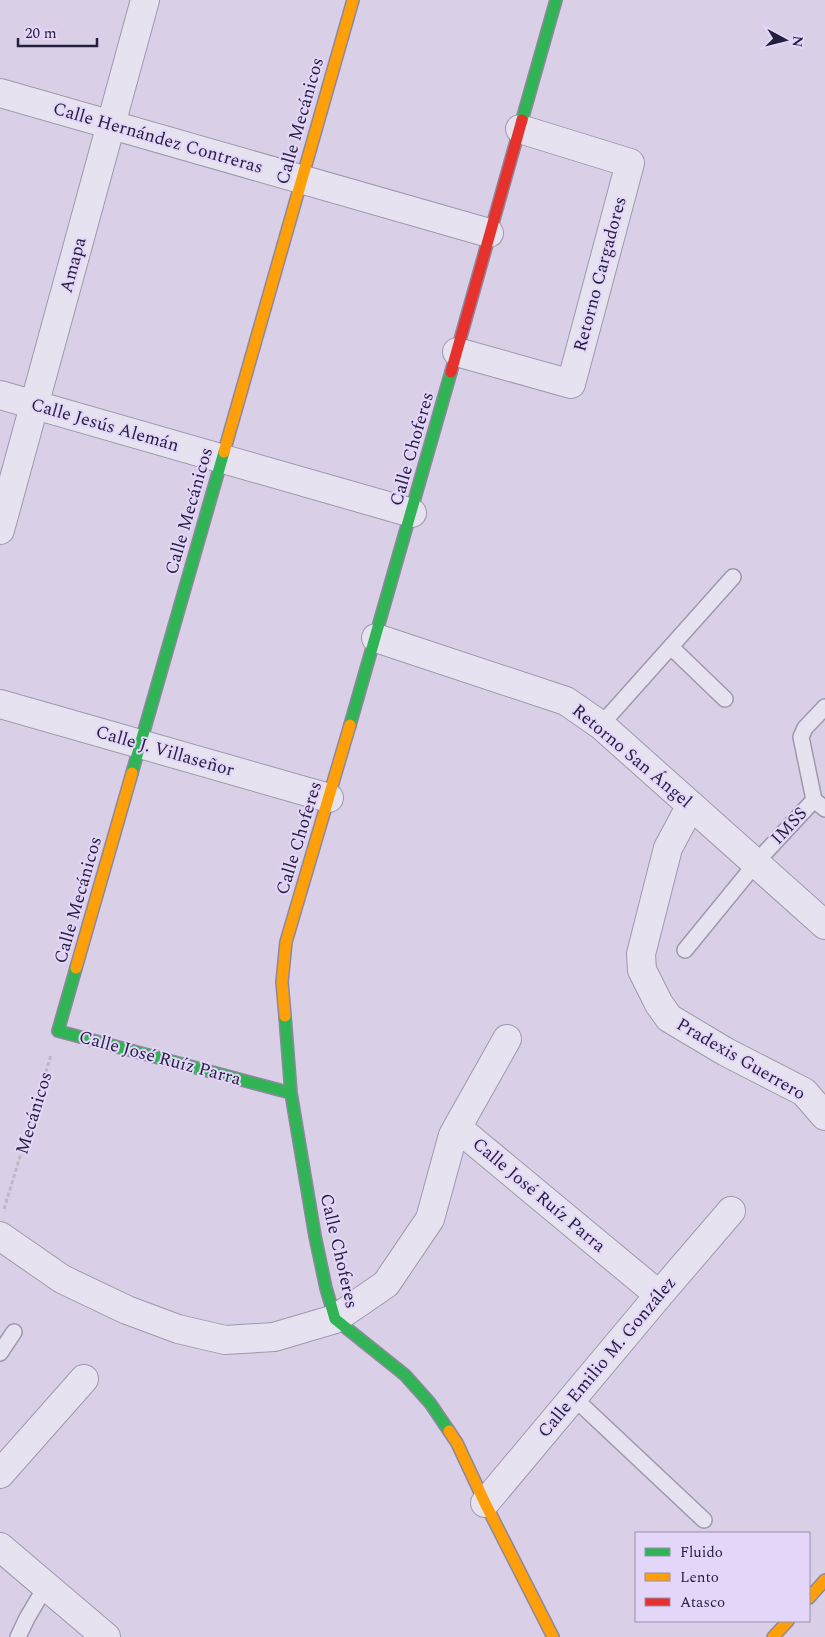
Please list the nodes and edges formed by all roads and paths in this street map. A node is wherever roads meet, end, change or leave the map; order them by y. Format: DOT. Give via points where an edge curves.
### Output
graph roads {
  1 [pos="146,0"];
  2 [pos="353,0"];
  3 [pos="556,0"];
  4 [pos="0,93"];
  5 [pos="111,124"];
  6 [pos="520,129"];
  7 [pos="301,179"];
  8 [pos="489,233"];
  9 [pos="457,352"];
  10 [pos="0,395"];
  11 [pos="34,405"];
  12 [pos="222,459"];
  13 [pos="412,513"];
  14 [pos="0,530"];
  15 [pos="733,577"];
  16 [pos="376,638"];
  17 [pos="670,647"];
  18 [pos="725,699"];
  19 [pos="0,704"];
  20 [pos="825,707"];
  21 [pos="602,726"];
  22 [pos="141,743"];
  23 [pos="825,787"];
  24 [pos="329,798"];
  25 [pos="820,804"];
  26 [pos="691,806"];
  27 [pos="756,864"];
  28 [pos="825,925"];
  29 [pos="685,950"];
  30 [pos="58,1031"];
  31 [pos="507,1039"];
  32 [pos="291,1093"];
  33 [pos="825,1116"];
  34 [pos="453,1135"];
  35 [pos="731,1211"];
  36 [pos="1,1225"];
  37 [pos="659,1295"];
  38 [pos="335,1319"];
  39 [pos="14,1332"];
  40 [pos="0,1353"];
  41 [pos="84,1379"];
  42 [pos="573,1397"];
  43 [pos="0,1474"];
  44 [pos="485,1503"];
  45 [pos="704,1520"];
  46 [pos="0,1548"];
  47 [pos="825,1580"];
  48 [pos="46,1586"];
  49 [pos="810,1597"];
  50 [pos="787,1622"];
  51 [pos="18,1637"];
  52 [pos="106,1637"];
  53 [pos="553,1637"];
  54 [pos="773,1637"];
  1 -- 5 [label="street, Amapa"];
  2 -- 7 [label="street, Calle Mecánicos"];
  3 -- 6 [label="street, Calle Choferes"];
  4 -- 5 [label="street, Calle Hernández Contreras"];
  5 -- 7 [label="street, Calle Hernández Contreras"];
  5 -- 11 [label="street, Amapa"];
  6 -- 8 [label="street, Calle Choferes"];
  6 -- 9 [label="street, Retorno Cargadores" via="630,163 571,384"];
  7 -- 8 [label="street, Calle Hernández Contreras"];
  7 -- 12 [label="street, Calle Mecánicos"];
  8 -- 9 [label="street, Calle Choferes"];
  9 -- 13 [label="street, Calle Choferes"];
  10 -- 11 [label="street, Calle Jesús Alemán"];
  11 -- 12 [label="street, Calle Jesús Alemán"];
  11 -- 14 [label="street, Amapa"];
  12 -- 13 [label="street, Calle Jesús Alemán"];
  12 -- 22 [label="street, Calle Mecánicos"];
  13 -- 16 [label="street, Calle Choferes"];
  15 -- 17 [label="lane"];
  16 -- 21 [label="street, Retorno San Ángel" via="566,701"];
  16 -- 24 [label="street, Calle Choferes"];
  17 -- 18 [label="lane"];
  17 -- 21 [label="lane"];
  19 -- 22 [label="street, Calle J. Villaseñor"];
  20 -- 25 [label="lane" via="801,737"];
  21 -- 26 [label="street, Retorno San Ángel"];
  22 -- 24 [label="street, Calle J. Villaseñor"];
  22 -- 30 [label="street, Calle Mecánicos"];
  23 -- 25 [label="lane, IMSS"];
  24 -- 32 [label="street, Calle Choferes" via="286,942 282,982"];
  25 -- 27 [label="lane, IMSS"];
  26 -- 27 [label="street, Retorno San Ángel"];
  26 -- 33 [label="street, Pradexis Guerrero" via="668,848 641,954 642,970 669,1018 804,1092"];
  27 -- 28 [label="street, Retorno San Ángel"];
  27 -- 29 [label="lane, IMSS"];
  30 -- 32 [label="street, Calle José Ruíz Parra"];
  30 -- 36 [label="path, Mecánicos"];
  31 -- 34 [label="street"];
  32 -- 38 [label="street, Calle Choferes" via="315,1236"];
  34 -- 37 [label="street, Calle José Ruíz Parra" via="465,1134"];
  34 -- 38 [label="street, Calle José Ruíz Parra" via="430,1218 386,1284"];
  35 -- 37 [label="street, Calle Emilio M. González"];
  36 -- 38 [label="street, Calle José Ruíz Parra" via="62,1279 127,1310 178,1329 225,1340 274,1337"];
  37 -- 42 [label="street, Calle Emilio M. González"];
  38 -- 44 [label="street, Calle Choferes" via="405,1375 430,1404 457,1443"];
  39 -- 40 [label="lane"];
  41 -- 43 [label="street"];
  42 -- 44 [label="street, Calle Emilio M. González"];
  42 -- 45 [label="lane"];
  44 -- 53 [label="street, Calle Choferes"];
  46 -- 48 [label="street"];
  47 -- 49 [label="street"];
  48 -- 51 [label="lane"];
  48 -- 52 [label="street"];
  50 -- 54 [label="street"];
}
